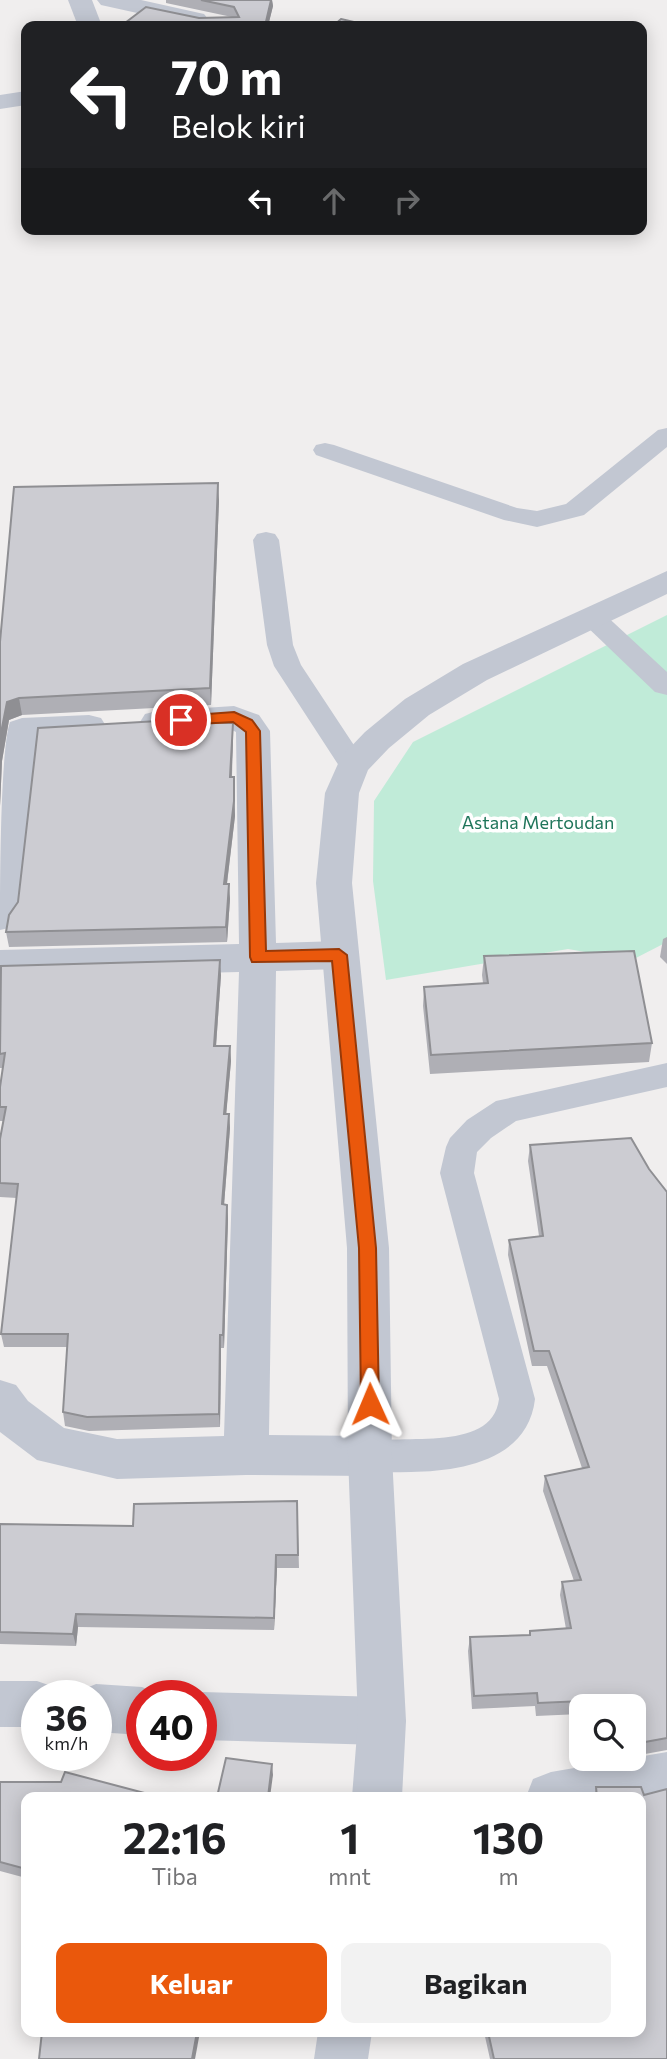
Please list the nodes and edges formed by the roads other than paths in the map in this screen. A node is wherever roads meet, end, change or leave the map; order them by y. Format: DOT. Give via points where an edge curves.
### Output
graph roads {
  1 [pos="80,0"];
  2 [pos="109,0"];
  3 [pos="88,21"];
  4 [pos="208,21"];
  5 [pos="21,99"];
  6 [pos="0,102"];
  7 [pos="667,435"];
  8 [pos="325,450"];
  9 [pos="266,540"];
  10 [pos="667,581"];
  11 [pos="592,617"];
  12 [pos="665,685"];
  13 [pos="353,765"];
  14 [pos="0,917"];
  15 [pos="339,955"];
  16 [pos="258,957"];
  17 [pos="0,964"];
  18 [pos="667,1076"];
  19 [pos="0,1399"];
  20 [pos="246,1455"];
  21 [pos="370,1456"];
  22 [pos="0,1703"];
  23 [pos="21,1704"];
  24 [pos="217,1716"];
  25 [pos="382,1721"];
  26 [pos="667,1776"];
  27 [pos="377,1792"];
  28 [pos="579,1792"];
  29 [pos="344,2037"];
  30 [pos="341,2059"];
  1 -- 3 [label="street"];
  2 -- 4 [label="street"];
  5 -- 6 [label="street"];
  7 -- 8 [label="lane" via="575,510 537,519 513,515"];
  9 -- 13 [label="lane" via="279,645"];
  10 -- 11 [label="street"];
  11 -- 12 [label="lane"];
  11 -- 13 [label="street" via="475,672 417,706"];
  13 -- 15 [label="street" via="342,793 334,883"];
  14 -- 16 [label="street" via="22,730 234,717 253,731"];
  15 -- 16 [label="street"];
  15 -- 21 [label="street" via="368,1248"];
  16 -- 17 [label="street"];
  16 -- 20 [label="street"];
  18 -- 21 [label="lane" via="507,1110 462,1147 457,1173 517,1399 513,1419 494,1437 468,1451"];
  19 -- 20 [label="street" via="12,1415 53,1446 117,1459"];
  20 -- 21 [label="street"];
  21 -- 25 [label="street"];
  22 -- 23 [label="street"];
  24 -- 25 [label="street"];
  25 -- 27 [label="street"];
  26 -- 28 [label="street"];
  29 -- 30 [label="street"];
}
